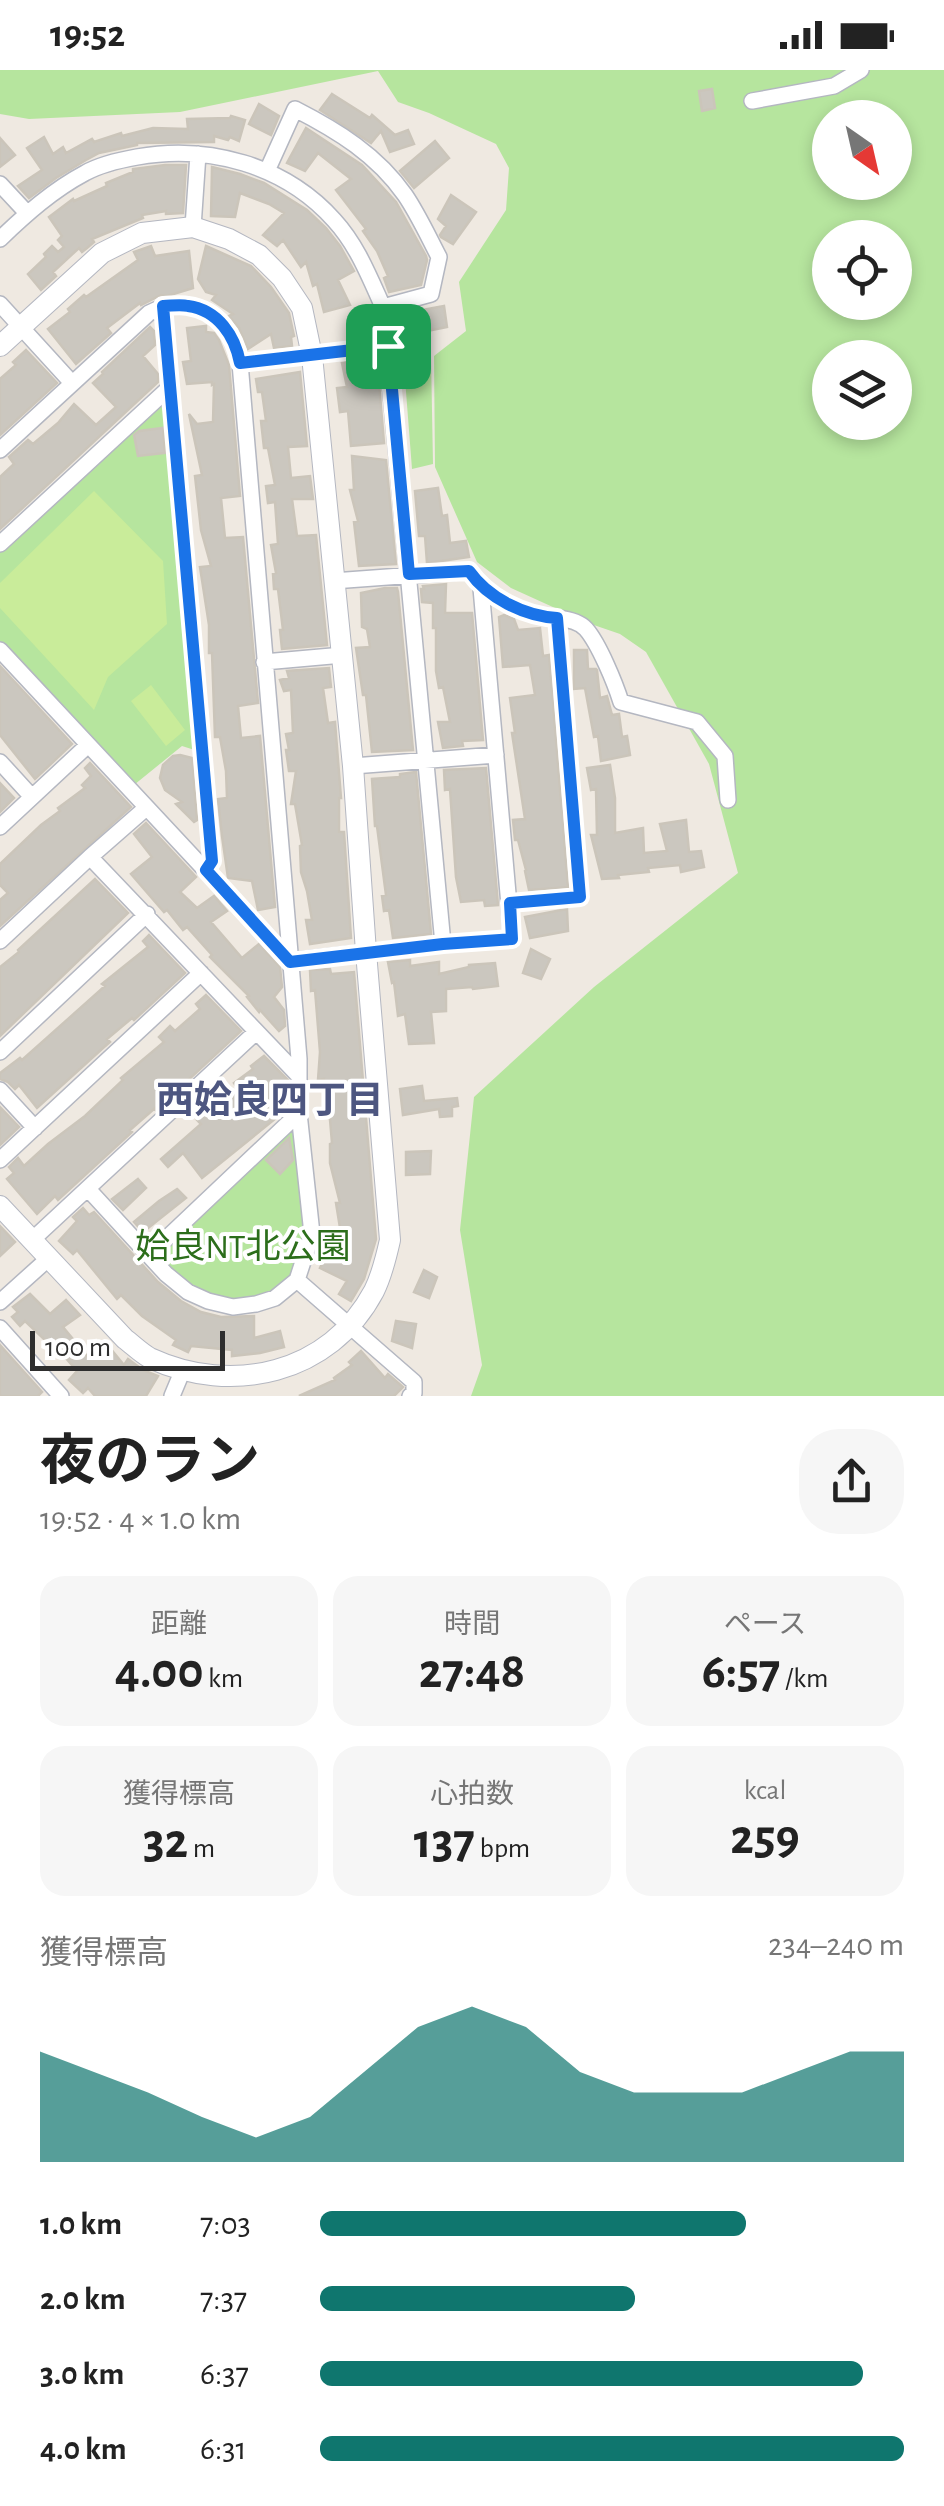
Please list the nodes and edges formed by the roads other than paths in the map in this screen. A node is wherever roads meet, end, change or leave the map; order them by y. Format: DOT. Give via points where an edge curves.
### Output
graph roads {
  1 [pos="861,70"];
  2 [pos="752,101"];
  3 [pos="198,154"];
  4 [pos="267,170"];
  5 [pos="0,184"];
  6 [pos="27,212"];
  7 [pos="193,227"];
  8 [pos="0,238"];
  9 [pos="0,304"];
  10 [pos="163,306"];
  11 [pos="383,307"];
  12 [pos="21,326"];
  13 [pos="0,346"];
  14 [pos="388,346"];
  15 [pos="312,356"];
  16 [pos="240,363"];
  17 [pos="72,382"];
  18 [pos="170,387"];
  19 [pos="0,450"];
  20 [pos="0,544"];
  21 [pos="409,574"];
  22 [pos="333,581"];
  23 [pos="481,588"];
  24 [pos="557,618"];
  25 [pos="0,650"];
  26 [pos="343,655"];
  27 [pos="264,662"];
  28 [pos="88,745"];
  29 [pos="496,756"];
  30 [pos="427,760"];
  31 [pos="0,762"];
  32 [pos="354,766"];
  33 [pos="32,797"];
  34 [pos="728,800"];
  35 [pos="146,808"];
  36 [pos="0,827"];
  37 [pos="90,856"];
  38 [pos="206,870"];
  39 [pos="510,903"];
  40 [pos="147,914"];
  41 [pos="0,941"];
  42 [pos="443,944"];
  43 [pos="366,952"];
  44 [pos="290,962"];
  45 [pos="201,973"];
  46 [pos="256,1032"];
  47 [pos="0,1052"];
  48 [pos="299,1076"];
  49 [pos="0,1090"];
  50 [pos="299,1113"];
  51 [pos="35,1128"];
  52 [pos="0,1160"];
  53 [pos="88,1189"];
  54 [pos="0,1206"];
  55 [pos="32,1240"];
  56 [pos="150,1254"];
  57 [pos="49,1258"];
  58 [pos="297,1280"];
  59 [pos="0,1302"];
  60 [pos="349,1327"];
  61 [pos="0,1328"];
  62 [pos="182,1372"];
  63 [pos="51,1393"];
  64 [pos="172,1396"];
  65 [pos="410,1396"];
  1 -- 2 [label="street" via="834,86"];
  3 -- 4 [label="street"];
  3 -- 6 [label="street" via="120,160 88,171"];
  3 -- 7 [label="street"];
  4 -- 11 [label="street" via="334,219"];
  4 -- 11 [label="street" via="296,109 340,132 388,172 439,256 432,294"];
  5 -- 6 [label="street"];
  6 -- 8 [label="street"];
  7 -- 12 [label="street" via="142,233 102,253"];
  7 -- 15 [label="street" via="259,255 282,278 302,308"];
  9 -- 12 [label="street"];
  10 -- 16 [label="street" via="190,306 218,318 236,342"];
  10 -- 17 [label="street"];
  10 -- 18 [label="street"];
  11 -- 14 [label="street"];
  12 -- 13 [label="street"];
  12 -- 17 [label="street"];
  14 -- 15 [label="street"];
  14 -- 21 [label="street"];
  15 -- 16 [label="street"];
  15 -- 22 [label="street"];
  16 -- 27 [label="street"];
  17 -- 19 [label="street"];
  18 -- 20 [label="street"];
  18 -- 38 [label="street" via="212,861"];
  21 -- 22 [label="street"];
  21 -- 23 [label="street" via="469,571"];
  21 -- 30 [label="street"];
  22 -- 26 [label="street"];
  23 -- 24 [label="street" via="536,616"];
  23 -- 29 [label="street"];
  24 -- 34 [label="street" via="585,627 620,702 697,722 726,756"];
  24 -- 39 [label="street" via="580,897"];
  25 -- 28 [label="street"];
  26 -- 27 [label="street"];
  26 -- 32 [label="street"];
  27 -- 44 [label="street"];
  28 -- 33 [label="street"];
  28 -- 35 [label="street"];
  29 -- 30 [label="street"];
  29 -- 39 [label="street"];
  30 -- 32 [label="street"];
  30 -- 42 [label="street"];
  31 -- 33 [label="street"];
  32 -- 43 [label="street"];
  33 -- 36 [label="street"];
  35 -- 37 [label="street"];
  35 -- 38 [label="street"];
  37 -- 40 [label="street"];
  37 -- 41 [label="street"];
  38 -- 44 [label="street"];
  39 -- 42 [label="street" via="512,939"];
  40 -- 45 [label="street"];
  40 -- 47 [label="street"];
  42 -- 43 [label="street"];
  43 -- 44 [label="street"];
  43 -- 60 [label="street" via="390,1240 374,1292"];
  44 -- 48 [label="street"];
  45 -- 46 [label="street"];
  45 -- 51 [label="street"];
  46 -- 48 [label="street"];
  46 -- 53 [label="street"];
  48 -- 50 [label="street"];
  49 -- 51 [label="street"];
  50 -- 56 [label="street"];
  50 -- 58 [label="street" via="312,1234"];
  51 -- 52 [label="street"];
  53 -- 55 [label="street"];
  53 -- 56 [label="street"];
  54 -- 55 [label="street"];
  55 -- 57 [label="street"];
  56 -- 58 [label="street" via="188,1292 233,1307 275,1298"];
  57 -- 59 [label="street"];
  57 -- 62 [label="street" via="126,1339"];
  58 -- 60 [label="street"];
  60 -- 62 [label="street" via="282,1373 241,1379"];
  60 -- 65 [label="street" via="414,1382"];
  61 -- 63 [label="street"];
  62 -- 64 [label="street"];
}
